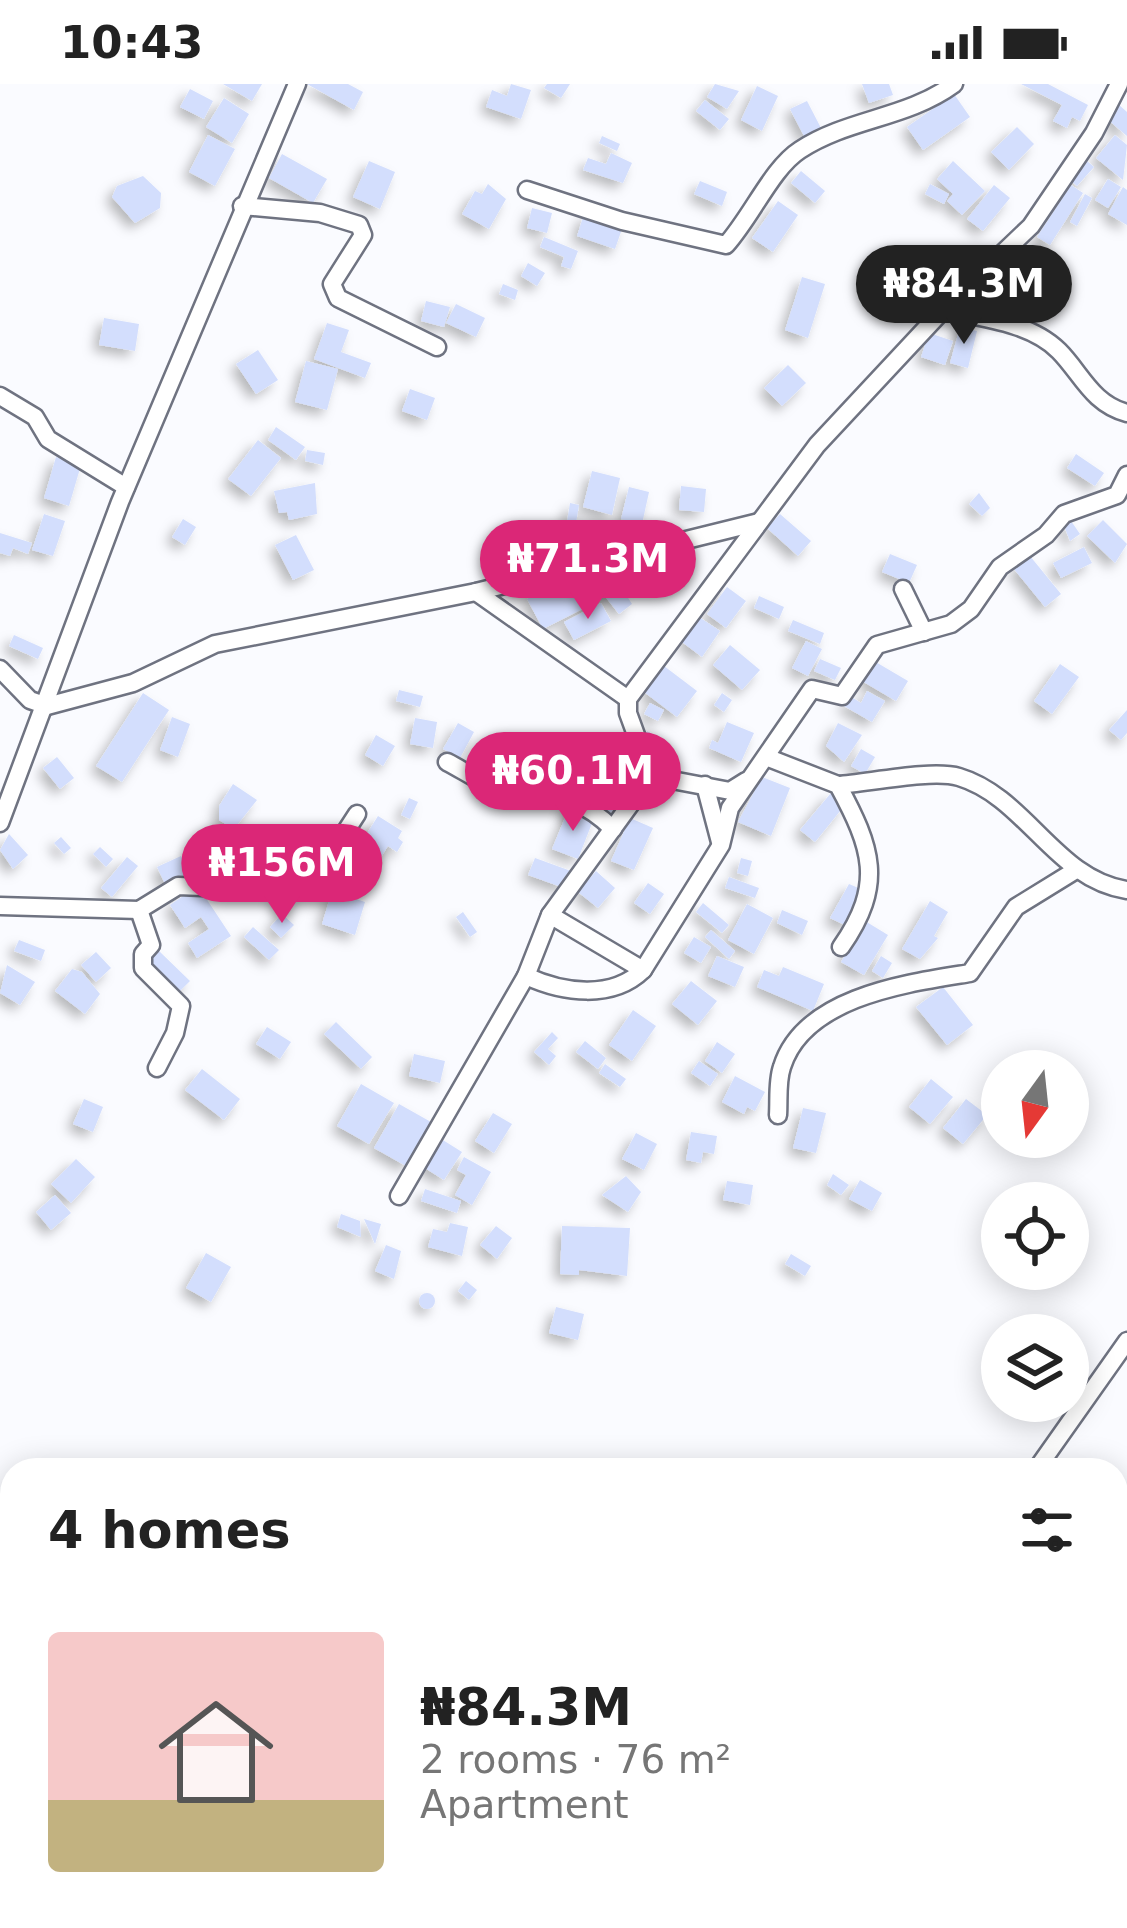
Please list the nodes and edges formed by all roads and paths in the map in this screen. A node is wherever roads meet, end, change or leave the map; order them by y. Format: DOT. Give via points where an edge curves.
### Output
graph roads {
  1 [pos="297,84"];
  2 [pos="954,84"];
  3 [pos="1119,84"];
  4 [pos="527,190"];
  5 [pos="242,206"];
  6 [pos="943,310"];
  7 [pos="437,347"];
  8 [pos="0,397"];
  9 [pos="1127,413"];
  10 [pos="1127,475"];
  11 [pos="126,487"];
  12 [pos="760,522"];
  13 [pos="903,589"];
  14 [pos="476,592"];
  15 [pos="924,632"];
  16 [pos="0,669"];
  17 [pos="628,699"];
  18 [pos="46,706"];
  19 [pos="447,762"];
  20 [pos="760,764"];
  21 [pos="651,776"];
  22 [pos="705,785"];
  23 [pos="838,785"];
  24 [pos="357,814"];
  25 [pos="0,824"];
  26 [pos="613,830"];
  27 [pos="721,845"];
  28 [pos="1076,870"];
  29 [pos="1127,890"];
  30 [pos="0,906"];
  31 [pos="139,910"];
  32 [pos="550,915"];
  33 [pos="841,946"];
  34 [pos="643,970"];
  35 [pos="526,976"];
  36 [pos="157,1068"];
  37 [pos="778,1114"];
  38 [pos="399,1196"];
  39 [pos="1127,1341"];
  40 [pos="1044,1458"];
  1 -- 5 [label="street"];
  2 -- 4 [label="street" via="907,113 844,127 799,150 726,245"];
  3 -- 6 [label="street" via="1031,226"];
  5 -- 7 [label="street" via="358,225 363,235 332,284 338,298"];
  5 -- 11 [label="street"];
  6 -- 9 [label="street" via="1046,340 1091,392"];
  6 -- 12 [label="street" via="817,445"];
  8 -- 11 [label="street" via="34,417 48,439"];
  10 -- 15 [label="street" via="1117,495 1064,514 1000,567 951,624"];
  11 -- 18 [label="street"];
  12 -- 14 [label="street"];
  12 -- 17 [label="street"];
  13 -- 15 [label="street"];
  14 -- 17 [label="street"];
  14 -- 18 [label="street" via="215,644 133,683"];
  15 -- 20 [label="street" via="877,645 842,696 812,689"];
  16 -- 18 [label="street"];
  17 -- 21 [label="street"];
  18 -- 25 [label="street"];
  19 -- 26 [label="street" via="493,787 590,807"];
  20 -- 22 [label="street" via="730,791"];
  20 -- 23 [label="street"];
  20 -- 27 [label="street" via="730,808"];
  21 -- 22 [label="street"];
  21 -- 26 [label="street"];
  22 -- 27 [label="street"];
  23 -- 28 [label="street" via="955,775 994,793"];
  23 -- 33 [label="street" via="870,854 863,915"];
  24 -- 31 [label="street" via="304,883 245,891 178,886"];
  26 -- 32 [label="street"];
  27 -- 34 [label="street"];
  28 -- 29 [label="street"];
  28 -- 37 [label="street" via="1016,907 970,973 897,985 813,1023 782,1065"];
  30 -- 31 [label="street"];
  31 -- 36 [label="street" via="151,945 143,968 182,1006"];
  32 -- 34 [label="street"];
  32 -- 35 [label="street"];
  34 -- 35 [label="street" via="622,987 557,990"];
  35 -- 38 [label="street"];
  39 -- 40 [label="street"];
}
